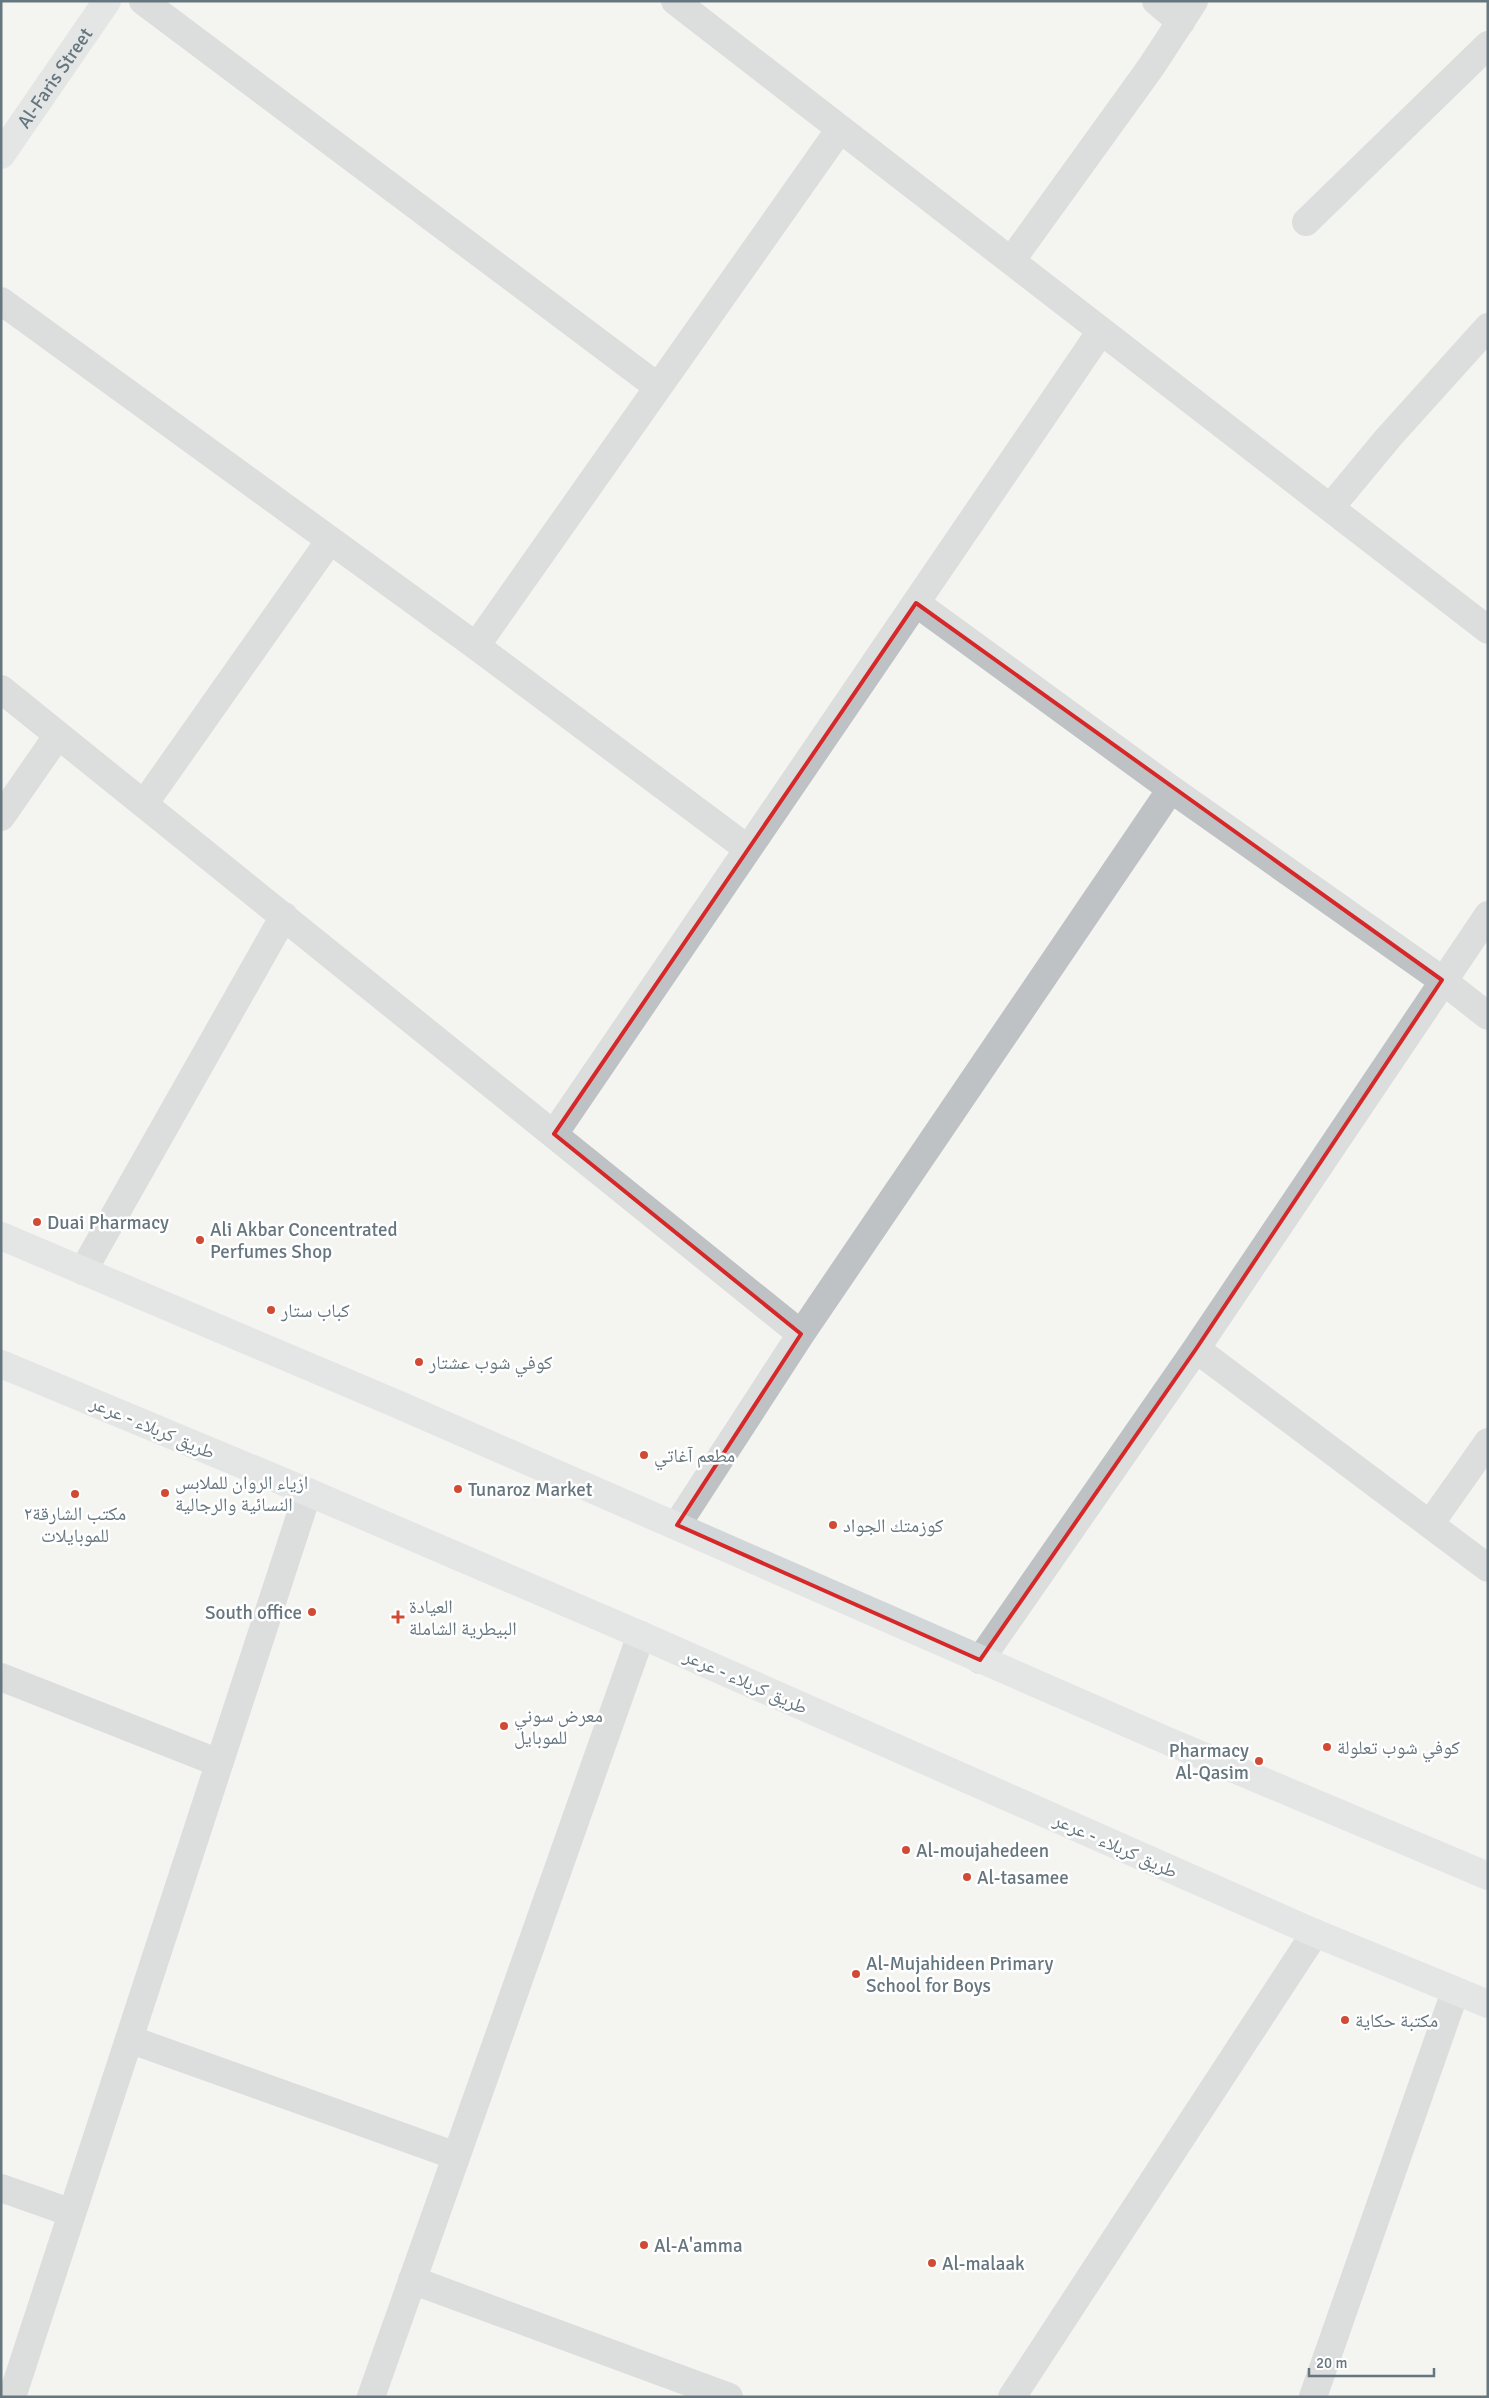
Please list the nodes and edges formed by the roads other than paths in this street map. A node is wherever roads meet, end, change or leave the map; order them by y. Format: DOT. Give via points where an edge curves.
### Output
graph roads {
  1 [pos="107,1"];
  2 [pos="143,1"];
  3 [pos="675,1"];
  4 [pos="1156,1"];
  5 [pos="1187,12"];
  6 [pos="1488,45"];
  7 [pos="840,129"];
  8 [pos="1,156"];
  9 [pos="1306,222"];
  10 [pos="1011,261"];
  11 [pos="1,301"];
  12 [pos="1488,327"];
  13 [pos="1102,331"];
  14 [pos="658,387"];
  15 [pos="1330,508"];
  16 [pos="330,540"];
  17 [pos="916,602"];
  18 [pos="1488,630"];
  19 [pos="476,646"];
  20 [pos="1,689"];
  21 [pos="58,735"];
  22 [pos="1172,789"];
  23 [pos="144,804"];
  24 [pos="1,817"];
  25 [pos="748,849"];
  26 [pos="1488,915"];
  27 [pos="284,916"];
  28 [pos="1442,980"];
  29 [pos="1488,1016"];
  30 [pos="554,1134"];
  31 [pos="1,1236"];
  32 [pos="83,1270"];
  33 [pos="801,1334"];
  34 [pos="1196,1349"];
  35 [pos="1,1364"];
  36 [pos="1488,1442"];
  37 [pos="308,1492"];
  38 [pos="1430,1524"];
  39 [pos="677,1525"];
  40 [pos="1488,1568"];
  41 [pos="641,1635"];
  42 [pos="980,1660"];
  43 [pos="1,1678"];
  44 [pos="219,1763"];
  45 [pos="1488,1876"];
  46 [pos="1315,1932"];
  47 [pos="1455,1992"];
  48 [pos="1488,2004"];
  49 [pos="129,2039"];
  50 [pos="456,2156"];
  51 [pos="1,2188"];
  52 [pos="72,2213"];
  53 [pos="412,2280"];
  54 [pos="12,2397"];
  55 [pos="371,2397"];
  56 [pos="729,2397"];
  57 [pos="1012,2397"];
  58 [pos="1313,2397"];
  1 -- 8 [label="main road, Al-Faris Street"];
  2 -- 14 [label="street"];
  3 -- 7 [label="street"];
  4 -- 5 [label="street"];
  5 -- 10 [label="street"];
  6 -- 9 [label="street"];
  7 -- 10 [label="street"];
  7 -- 14 [label="street"];
  10 -- 13 [label="street"];
  11 -- 16 [label="street"];
  12 -- 15 [label="street"];
  13 -- 15 [label="street"];
  13 -- 17 [label="street"];
  14 -- 19 [label="street"];
  15 -- 18 [label="street"];
  16 -- 19 [label="street"];
  16 -- 23 [label="street"];
  17 -- 22 [label="street"];
  17 -- 25 [label="street"];
  19 -- 25 [label="street"];
  20 -- 21 [label="street"];
  21 -- 23 [label="street"];
  21 -- 24 [label="street"];
  22 -- 28 [label="street"];
  22 -- 33 [label="street"];
  23 -- 27 [label="street"];
  25 -- 30 [label="street"];
  26 -- 28 [label="street"];
  27 -- 30 [label="street"];
  27 -- 32 [label="street"];
  28 -- 29 [label="street"];
  28 -- 34 [label="street"];
  30 -- 33 [label="street"];
  31 -- 32 [label="main road"];
  32 -- 39 [label="main road"];
  33 -- 39 [label="street"];
  34 -- 38 [label="street"];
  34 -- 42 [label="street"];
  35 -- 37 [label="main road, طريق كربلاء - عرعر"];
  36 -- 38 [label="street"];
  37 -- 41 [label="main road, طريق كربلاء - عرعر"];
  37 -- 44 [label="street"];
  38 -- 40 [label="street"];
  39 -- 42 [label="main road"];
  41 -- 46 [label="main road, طريق كربلاء - عرعر"];
  41 -- 50 [label="street"];
  42 -- 45 [label="main road"];
  43 -- 44 [label="street"];
  44 -- 49 [label="street"];
  46 -- 47 [label="main road, طريق كربلاء - عرعر"];
  46 -- 57 [label="street"];
  47 -- 48 [label="main road, طريق كربلاء - عرعر"];
  47 -- 58 [label="street"];
  49 -- 50 [label="street"];
  49 -- 52 [label="street"];
  50 -- 53 [label="street"];
  51 -- 52 [label="street"];
  52 -- 54 [label="street"];
  53 -- 55 [label="street"];
  53 -- 56 [label="street"];
}
